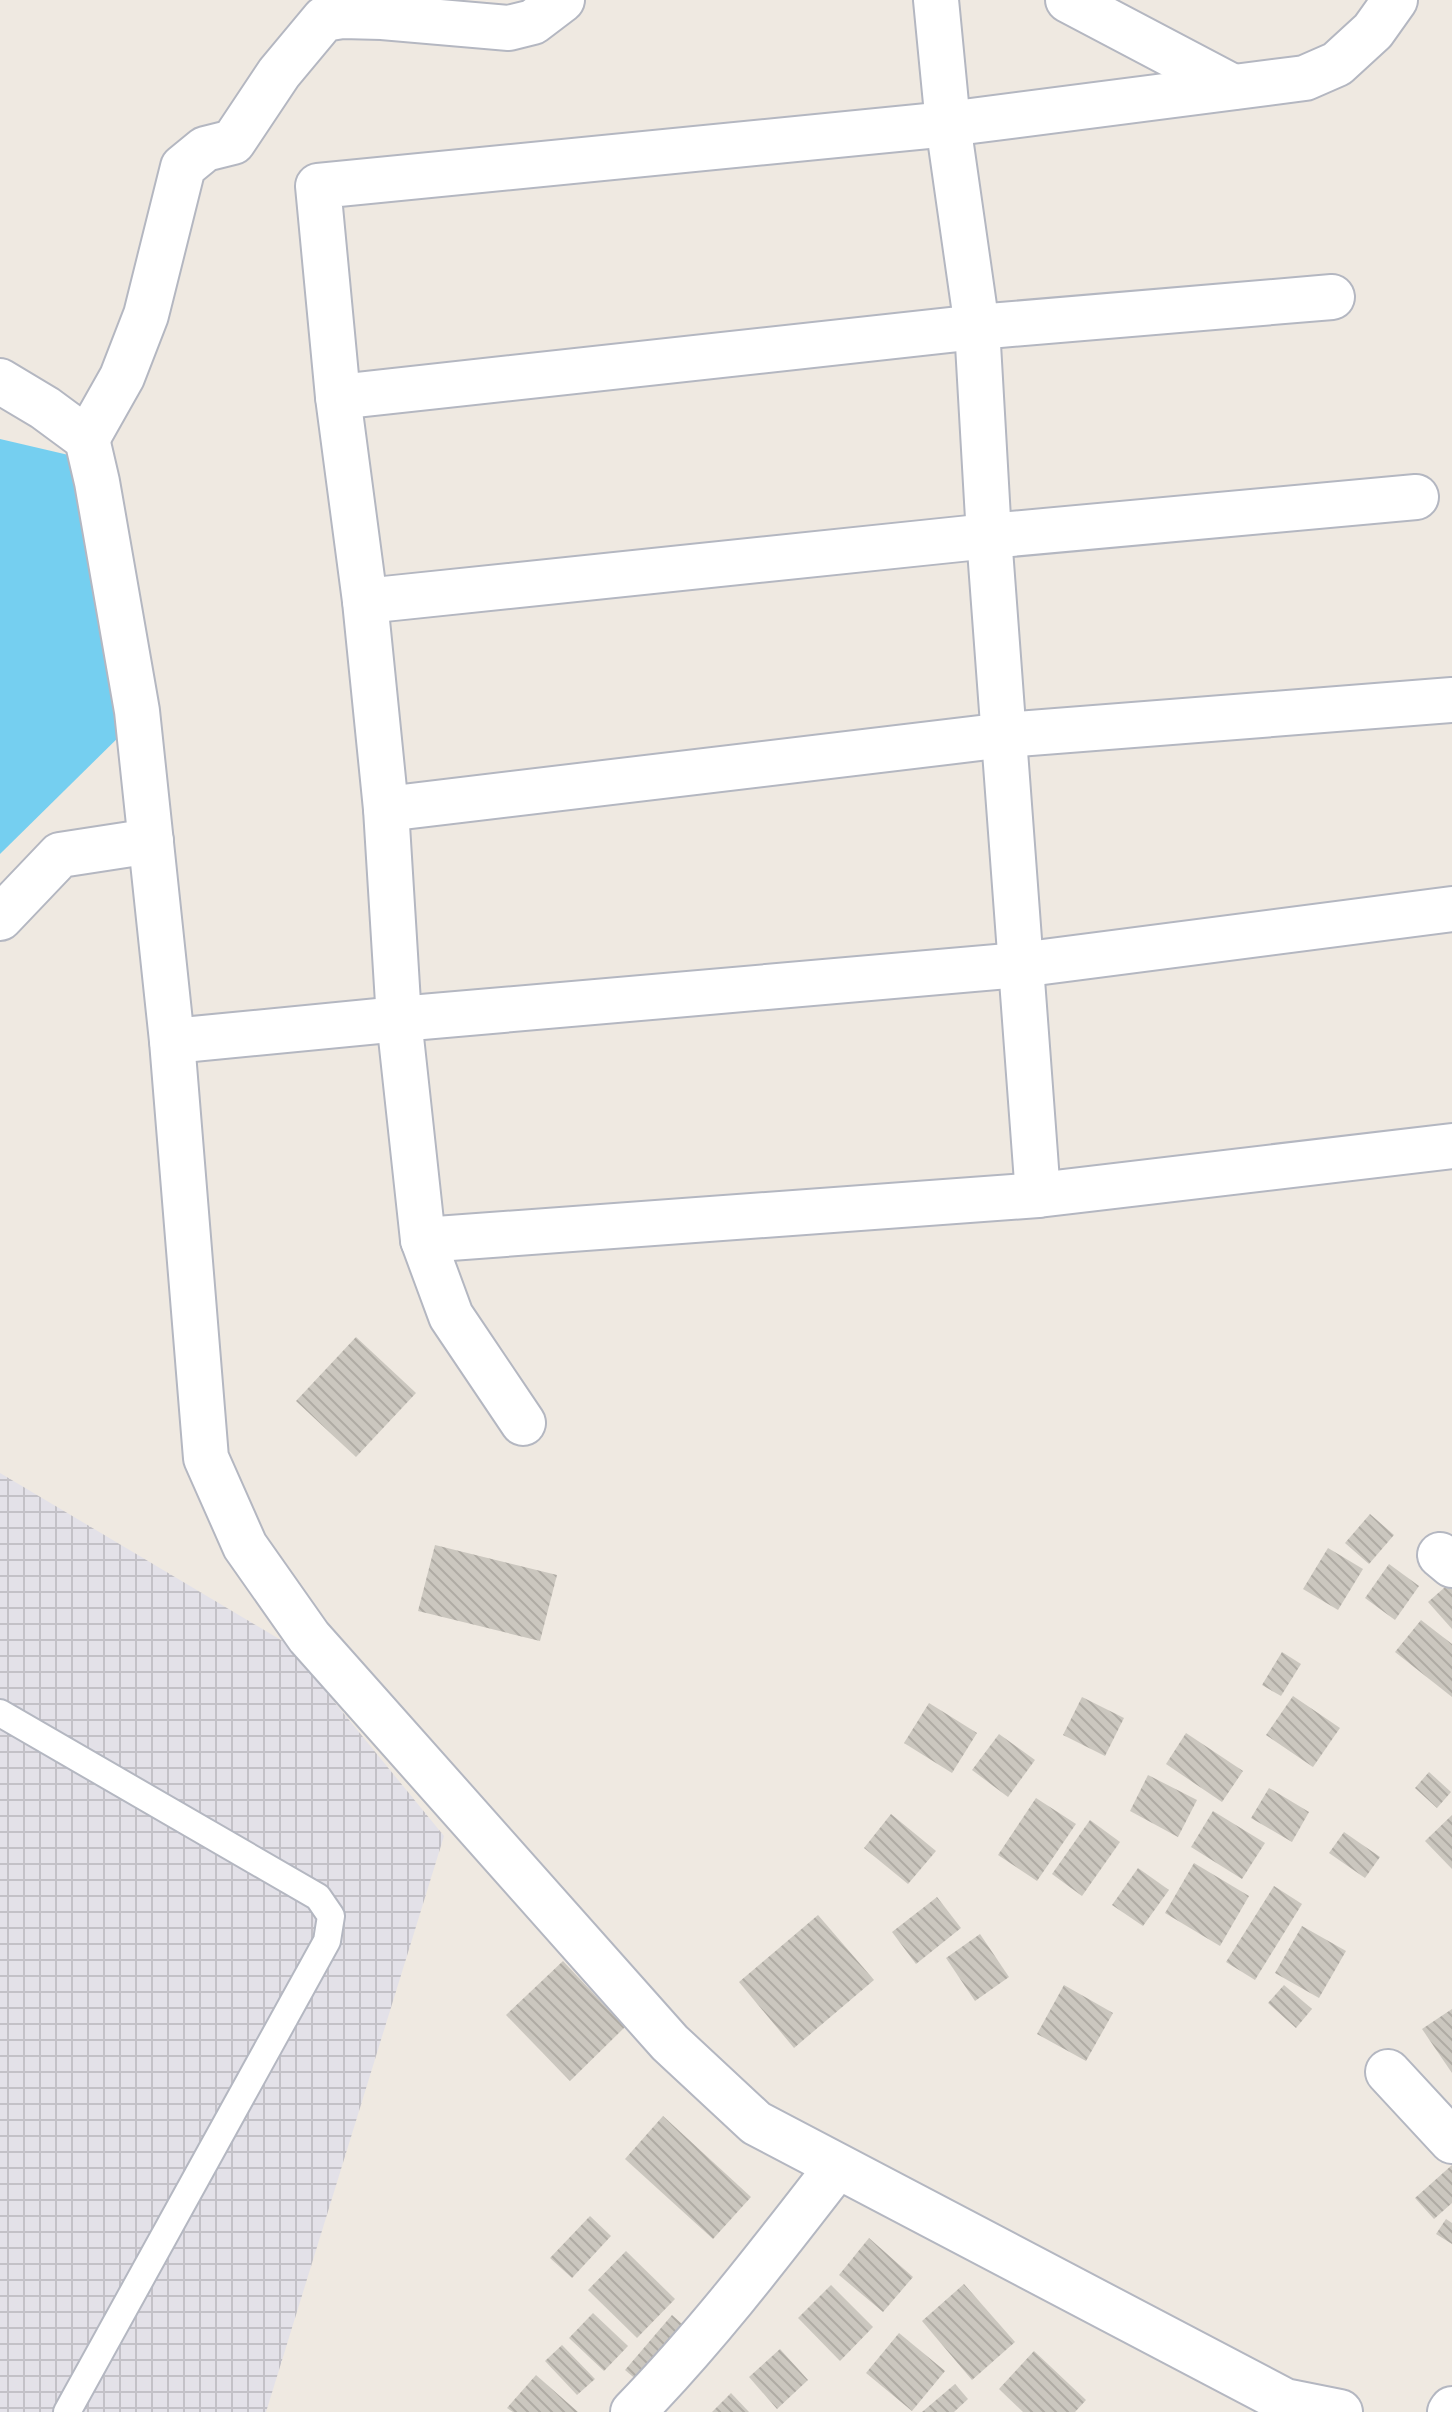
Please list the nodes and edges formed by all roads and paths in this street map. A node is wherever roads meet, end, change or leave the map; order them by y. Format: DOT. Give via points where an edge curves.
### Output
graph roads {
  1 [pos="562,0"];
  2 [pos="936,0"];
  3 [pos="1068,0"];
  4 [pos="1395,0"];
  5 [pos="1233,87"];
  6 [pos="948,124"];
  7 [pos="1332,297"];
  8 [pos="977,327"];
  9 [pos="0,381"];
  10 [pos="338,397"];
  11 [pos="87,439"];
  12 [pos="1416,497"];
  13 [pos="989,536"];
  14 [pos="365,601"];
  15 [pos="1452,700"];
  16 [pos="1005,735"];
  17 [pos="386,809"];
  18 [pos="151,841"];
  19 [pos="1452,909"];
  20 [pos="0,918"];
  21 [pos="1020,965"];
  22 [pos="399,1019"];
  23 [pos="172,1041"];
  24 [pos="1452,1146"];
  25 [pos="1038,1195"];
  26 [pos="423,1240"];
  27 [pos="523,1423"];
  28 [pos="0,1713"];
  29 [pos="1388,2072"];
  30 [pos="1452,2141"];
  31 [pos="837,2167"];
  32 [pos="1287,2407"];
  33 [pos="67,2412"];
  34 [pos="633,2412"];
  35 [pos="1340,2412"];
  1 -- 11 [label="street" via="533,22 509,28 382,17 324,19 279,73 233,142 205,149 183,167 146,315 122,377"];
  2 -- 6 [label="street"];
  3 -- 5 [label="street"];
  4 -- 5 [label="street" via="1373,31 1337,64 1305,78"];
  5 -- 6 [label="street"];
  6 -- 8 [label="street"];
  6 -- 10 [label="street" via="318,186"];
  7 -- 8 [label="street"];
  8 -- 10 [label="street"];
  8 -- 13 [label="street"];
  9 -- 11 [label="street"];
  10 -- 14 [label="street"];
  11 -- 18 [label="street" via="137,711"];
  12 -- 13 [label="street"];
  13 -- 14 [label="street"];
  13 -- 16 [label="street"];
  14 -- 17 [label="street"];
  15 -- 16 [label="street"];
  16 -- 17 [label="street"];
  16 -- 21 [label="street"];
  17 -- 22 [label="street"];
  18 -- 20 [label="street" via="60,855"];
  18 -- 23 [label="street"];
  19 -- 21 [label="street"];
  21 -- 22 [label="street"];
  21 -- 25 [label="street"];
  22 -- 23 [label="street"];
  22 -- 26 [label="street"];
  23 -- 31 [label="street" via="206,1458 245,1546 309,1637 670,2043 756,2123"];
  24 -- 25 [label="street"];
  25 -- 26 [label="street"];
  26 -- 27 [label="street" via="451,1316"];
  28 -- 33 [label="lane" via="318,1897 331,1916 327,1941"];
  29 -- 30 [label="street"];
  31 -- 32 [label="street"];
  31 -- 34 [label="street"];
  32 -- 35 [label="street"];
}
